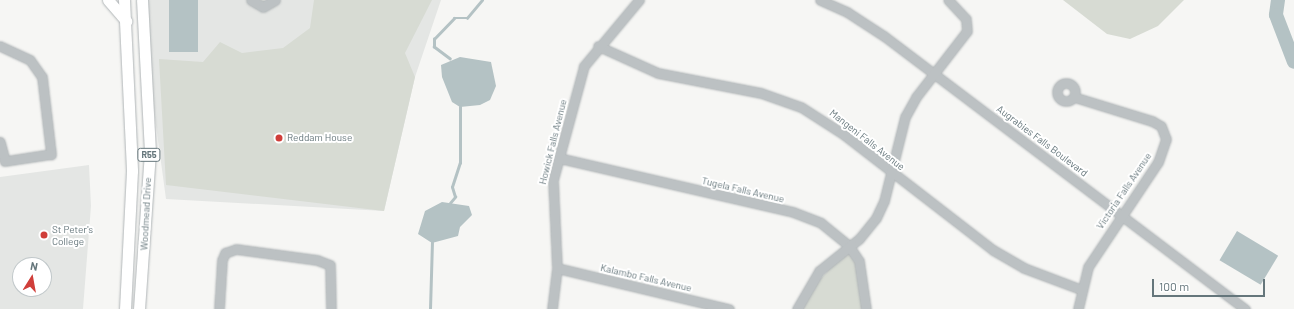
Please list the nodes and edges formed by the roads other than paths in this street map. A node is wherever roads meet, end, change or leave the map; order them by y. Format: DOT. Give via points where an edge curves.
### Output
graph roads {
  1 [pos="108,0"];
  2 [pos="124,0"];
  3 [pos="142,0"];
  4 [pos="251,0"];
  5 [pos="275,0"];
  6 [pos="639,0"];
  7 [pos="820,0"];
  8 [pos="948,0"];
  9 [pos="126,22"];
  10 [pos="0,46"];
  11 [pos="598,46"];
  12 [pos="934,74"];
  13 [pos="1074,97"];
  14 [pos="0,142"];
  15 [pos="559,158"];
  16 [pos="891,173"];
  17 [pos="1123,214"];
  18 [pos="849,246"];
  19 [pos="557,268"];
  20 [pos="1080,289"];
  21 [pos="125,309"];
  22 [pos="139,309"];
  23 [pos="219,309"];
  24 [pos="331,309"];
  25 [pos="552,309"];
  26 [pos="729,309"];
  27 [pos="797,309"];
  28 [pos="866,309"];
  29 [pos="1078,309"];
  30 [pos="1245,309"];
  1 -- 9 [label="main road"];
  2 -- 9 [label="main road, Woodmead Drive / R55"];
  3 -- 22 [label="main road, Woodmead Drive / R55" via="150,152"];
  4 -- 5 [label="street" via="263,7"];
  6 -- 11 [label="street, Howick Falls Avenue"];
  7 -- 12 [label="street, Augrabies Falls Boulevard" via="847,12"];
  8 -- 12 [label="street" via="964,16 968,27"];
  9 -- 21 [label="main road, Woodmead Drive / R55" via="132,171"];
  10 -- 14 [label="street" via="30,60 42,77 51,154 5,161"];
  11 -- 15 [label="street, Howick Falls Avenue" via="584,66"];
  11 -- 16 [label="street, Mangeni Falls Avenue" via="658,73 761,93 801,107 827,122"];
  12 -- 16 [label="street" via="906,117"];
  12 -- 17 [label="street, Augrabies Falls Boulevard"];
  13 -- 17 [label="street, Victoria Falls Avenue" via="1147,119 1165,132 1163,154"];
  15 -- 18 [label="street, Tugela Falls Avenue" via="793,212 821,223"];
  15 -- 19 [label="street, Howick Falls Avenue" via="552,198"];
  16 -- 18 [label="street" via="876,218"];
  16 -- 20 [label="street, Mangeni Falls Avenue" via="1005,258"];
  17 -- 20 [label="street, Victoria Falls Avenue" via="1100,246"];
  17 -- 30 [label="street, Augrabies Falls Boulevard"];
  18 -- 27 [label="street" via="819,271"];
  18 -- 28 [label="street, Tugela Falls Avenue" via="859,261"];
  19 -- 25 [label="street, Howick Falls Avenue"];
  19 -- 26 [label="street, Kalambo Falls Avenue"];
  20 -- 29 [label="street, Victoria Falls Avenue"];
  23 -- 24 [label="street" via="222,260 225,253 236,249 317,260 330,265 333,274"];
}
